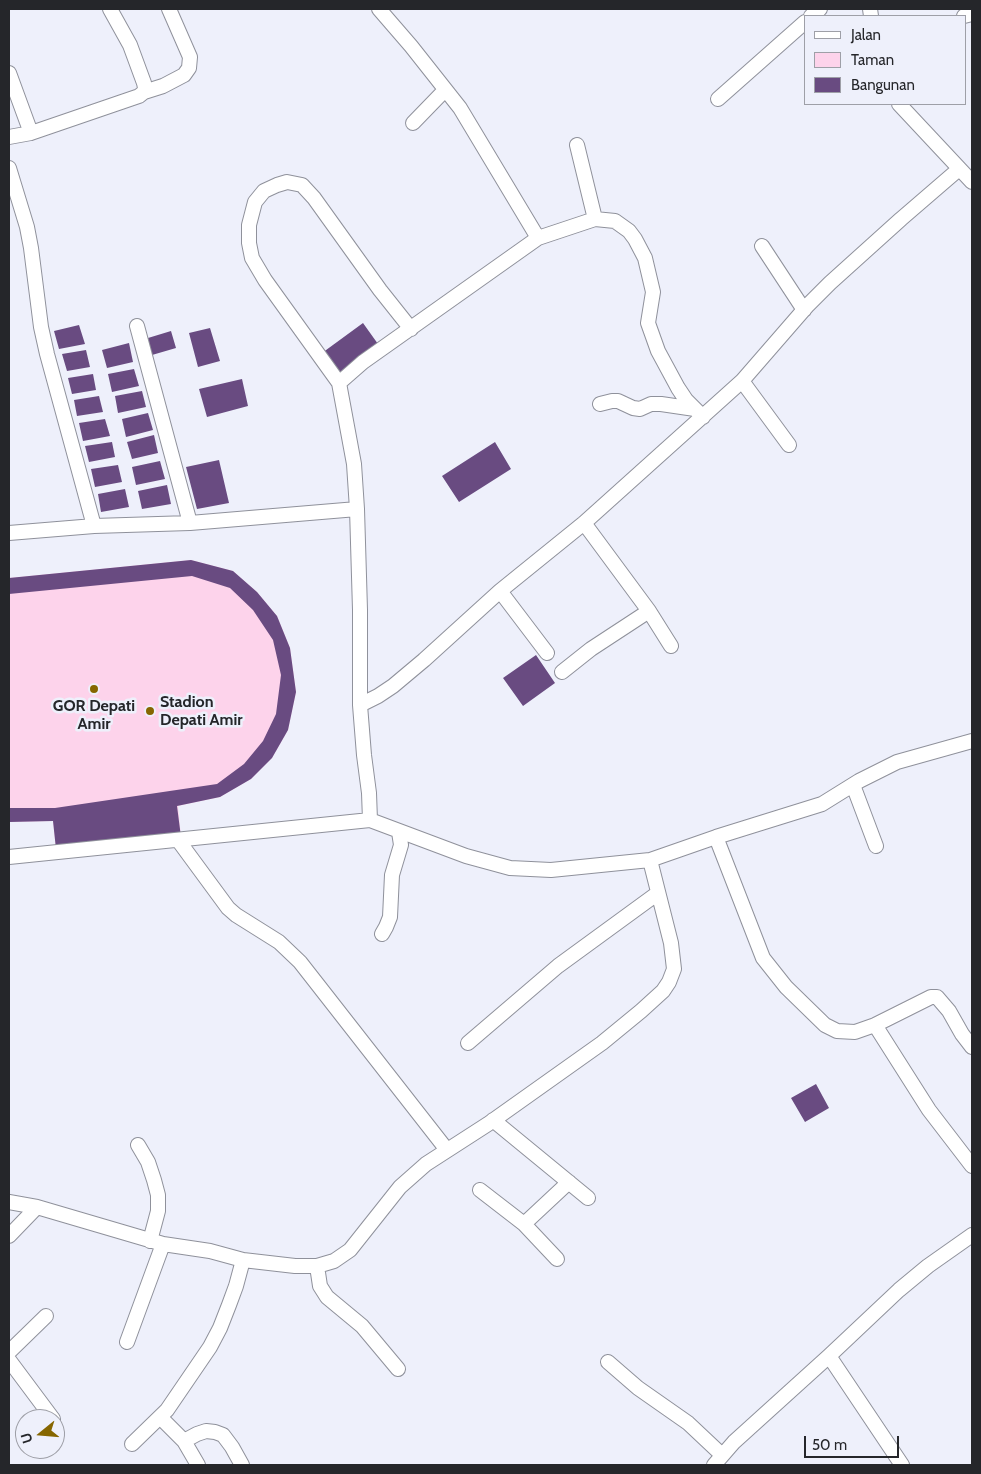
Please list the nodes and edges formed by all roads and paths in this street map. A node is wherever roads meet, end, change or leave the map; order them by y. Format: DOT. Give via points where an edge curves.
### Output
graph roads {
  1 [pos="110,9"];
  2 [pos="169,9"];
  3 [pos="379,9"];
  4 [pos="804,23"];
  5 [pos="9,74"];
  6 [pos="445,90"];
  7 [pos="144,92"];
  8 [pos="718,99"];
  9 [pos="900,105"];
  10 [pos="413,122"];
  11 [pos="31,133"];
  12 [pos="9,137"];
  13 [pos="577,145"];
  14 [pos="9,168"];
  15 [pos="967,174"];
  16 [pos="594,219"];
  17 [pos="538,238"];
  18 [pos="762,246"];
  19 [pos="804,310"];
  20 [pos="137,326"];
  21 [pos="410,329"];
  22 [pos="742,382"];
  23 [pos="339,383"];
  24 [pos="600,404"];
  25 [pos="699,413"];
  26 [pos="789,445"];
  27 [pos="357,509"];
  28 [pos="190,523"];
  29 [pos="584,523"];
  30 [pos="94,526"];
  31 [pos="9,533"];
  32 [pos="500,591"];
  33 [pos="649,611"];
  34 [pos="671,646"];
  35 [pos="547,653"];
  36 [pos="562,672"];
  37 [pos="360,705"];
  38 [pos="972,741"];
  39 [pos="853,785"];
  40 [pos="370,820"];
  41 [pos="399,832"];
  42 [pos="716,836"];
  43 [pos="178,840"];
  44 [pos="876,846"];
  45 [pos="9,857"];
  46 [pos="650,860"];
  47 [pos="658,893"];
  48 [pos="382,934"];
  49 [pos="875,1025"];
  50 [pos="468,1043"];
  51 [pos="972,1047"];
  52 [pos="493,1120"];
  53 [pos="138,1145"];
  54 [pos="447,1150"];
  55 [pos="972,1166"];
  56 [pos="570,1182"];
  57 [pos="480,1190"];
  58 [pos="588,1198"];
  59 [pos="9,1202"];
  60 [pos="37,1207"];
  61 [pos="524,1224"];
  62 [pos="972,1235"];
  63 [pos="9,1236"];
  64 [pos="156,1242"];
  65 [pos="557,1259"];
  66 [pos="243,1260"];
  67 [pos="317,1266"];
  68 [pos="46,1316"];
  69 [pos="127,1342"];
  70 [pos="9,1352"];
  71 [pos="830,1356"];
  72 [pos="9,1360"];
  73 [pos="608,1362"];
  74 [pos="398,1369"];
  75 [pos="46,1409"];
  76 [pos="160,1417"];
  77 [pos="184,1441"];
  78 [pos="132,1444"];
  79 [pos="719,1461"];
  80 [pos="198,1465"];
  81 [pos="242,1465"];
  82 [pos="902,1465"];
  1 -- 7 [label="street" via="130,45"];
  2 -- 7 [label="street" via="190,57 189,68 184,75"];
  3 -- 6 [label="street"];
  4 -- 8 [label="street"];
  5 -- 11 [label="street"];
  6 -- 10 [label="street"];
  6 -- 17 [label="street" via="460,108"];
  7 -- 11 [label="street"];
  9 -- 15 [label="street"];
  11 -- 12 [label="street"];
  13 -- 16 [label="street"];
  14 -- 30 [label="street" via="28,234 47,354"];
  15 -- 19 [label="street" via="861,255"];
  16 -- 17 [label="street"];
  16 -- 25 [label="street" via="615,220 635,239 645,258 653,292 648,323 658,351 678,388"];
  17 -- 21 [label="street"];
  18 -- 19 [label="street"];
  19 -- 22 [label="street"];
  20 -- 28 [label="street"];
  21 -- 23 [label="street"];
  21 -- 23 [label="street" via="302,185 287,182 264,191 256,202 250,225 252,258"];
  22 -- 25 [label="street"];
  22 -- 26 [label="street"];
  23 -- 27 [label="street" via="354,464"];
  24 -- 25 [label="street" via="618,401 640,409 661,404"];
  25 -- 29 [label="street"];
  27 -- 28 [label="street"];
  27 -- 37 [label="street"];
  28 -- 30 [label="street"];
  29 -- 32 [label="street"];
  29 -- 33 [label="street"];
  30 -- 31 [label="street"];
  32 -- 35 [label="street"];
  32 -- 37 [label="street" via="393,686"];
  33 -- 34 [label="street"];
  33 -- 36 [label="street"];
  37 -- 40 [label="street"];
  38 -- 39 [label="street" via="897,762"];
  39 -- 42 [label="street" via="822,804"];
  39 -- 44 [label="street"];
  40 -- 41 [label="street"];
  40 -- 43 [label="street"];
  41 -- 46 [label="street" via="510,868 551,870"];
  41 -- 48 [label="street" via="401,846 392,875 390,917"];
  42 -- 46 [label="street"];
  42 -- 49 [label="street" via="758,947 769,967 825,1025 837,1031 855,1032"];
  43 -- 45 [label="street"];
  43 -- 54 [label="street" via="228,908 266,932 300,962"];
  46 -- 47 [label="street"];
  47 -- 50 [label="street" via="558,966"];
  47 -- 52 [label="street" via="674,969 666,987 602,1043"];
  49 -- 51 [label="street" via="938,996"];
  49 -- 55 [label="street" via="929,1110"];
  52 -- 54 [label="street"];
  52 -- 56 [label="street"];
  53 -- 64 [label="street" via="148,1162 158,1195"];
  54 -- 67 [label="street" via="400,1187 350,1250 334,1261"];
  56 -- 58 [label="street"];
  56 -- 61 [label="street"];
  57 -- 61 [label="street"];
  59 -- 60 [label="street"];
  60 -- 63 [label="street"];
  60 -- 64 [label="street"];
  61 -- 65 [label="street"];
  62 -- 71 [label="street" via="899,1290"];
  64 -- 66 [label="street"];
  64 -- 69 [label="street"];
  66 -- 67 [label="street"];
  66 -- 76 [label="street" via="234,1292 210,1347"];
  67 -- 74 [label="street" via="320,1286 327,1297 362,1326"];
  68 -- 70 [label="street"];
  71 -- 79 [label="street" via="734,1442"];
  71 -- 82 [label="street"];
  72 -- 75 [label="street"];
  73 -- 79 [label="street" via="688,1423"];
  76 -- 77 [label="street"];
  76 -- 78 [label="street"];
  77 -- 80 [label="street"];
  77 -- 81 [label="street" via="206,1431 223,1435"];
}
